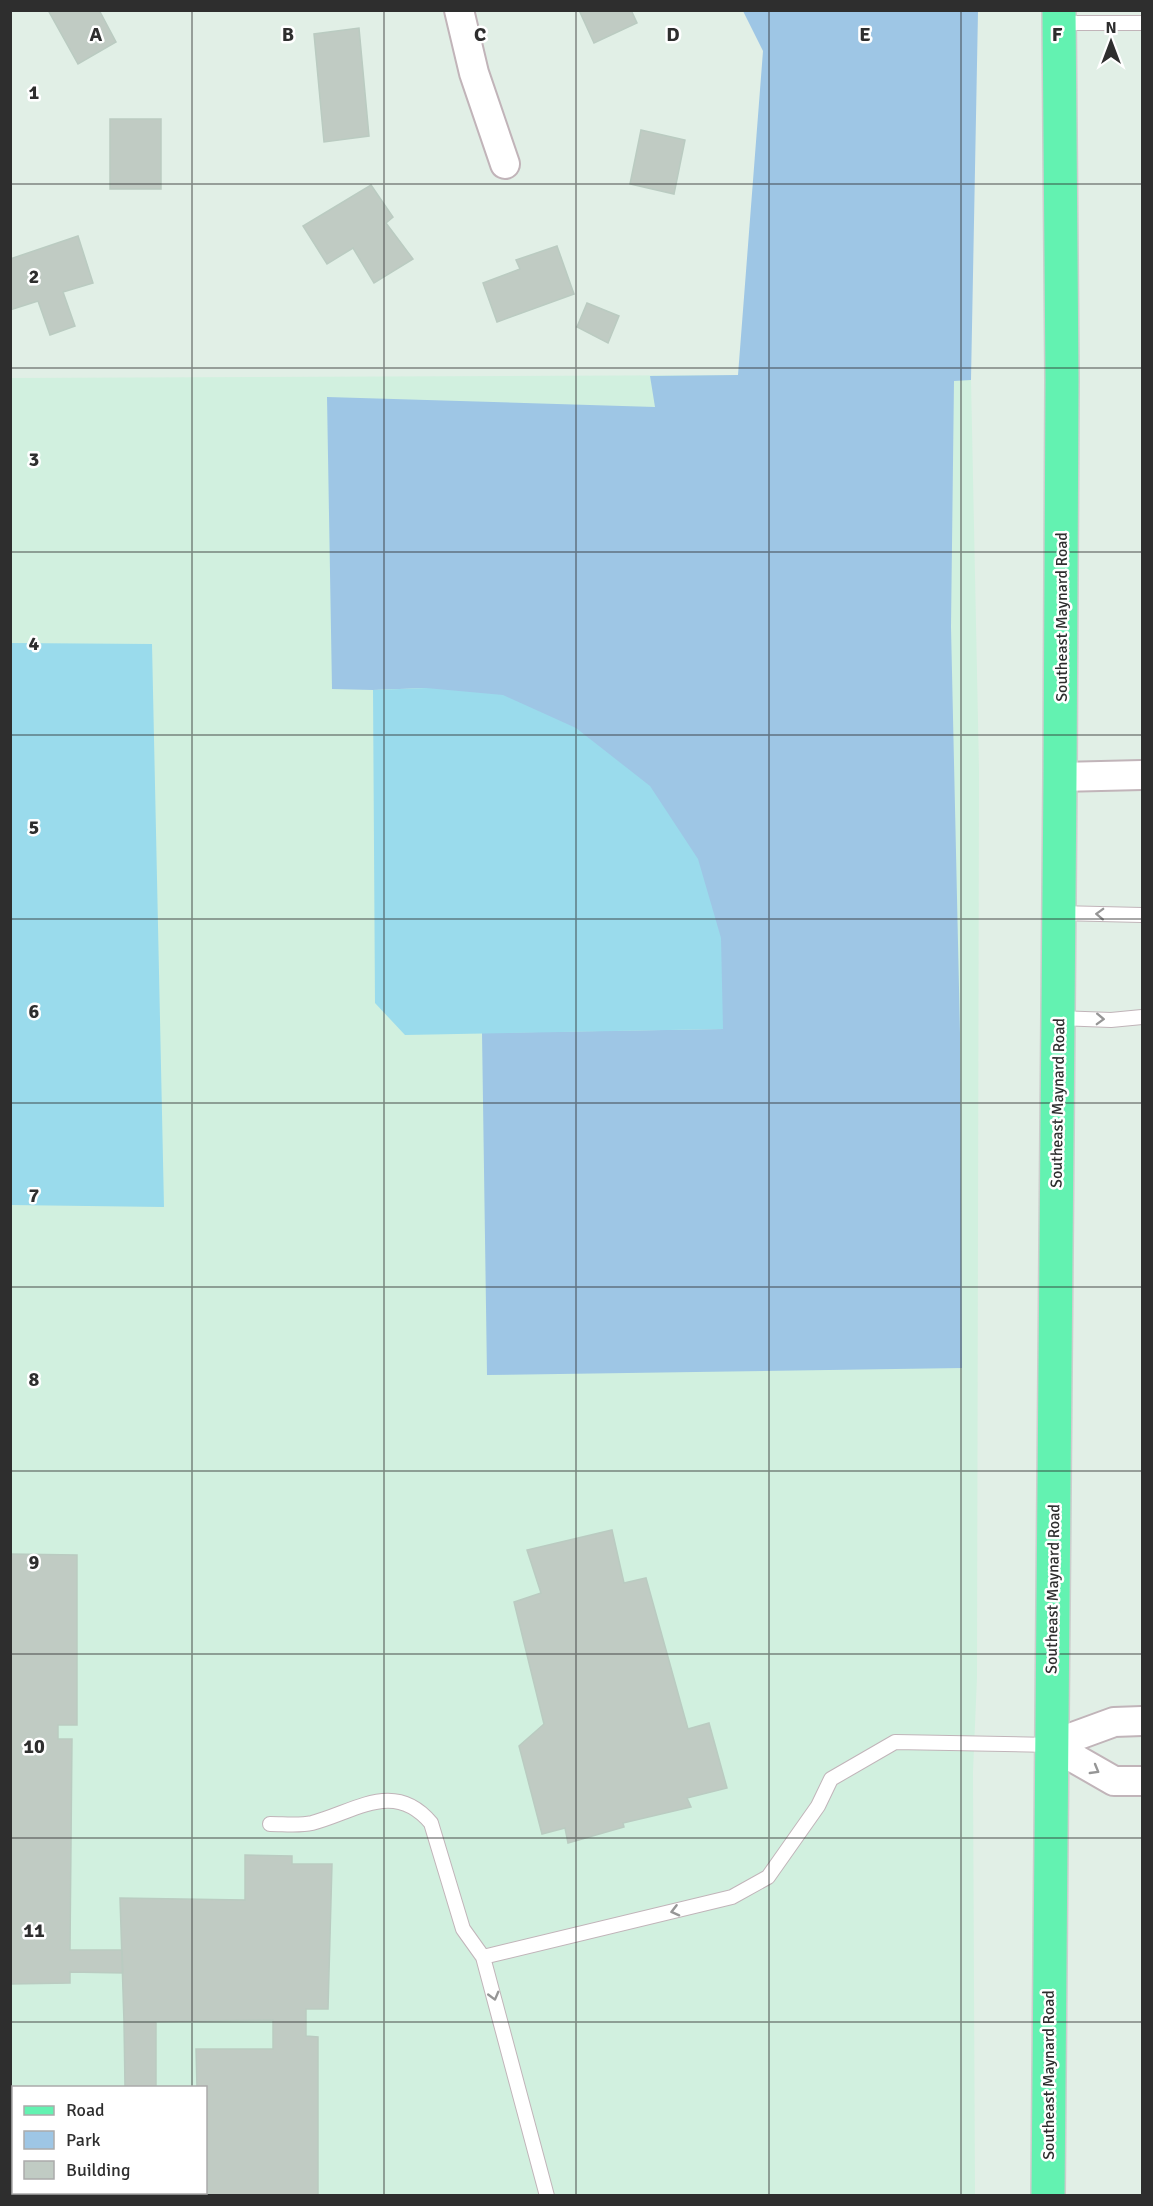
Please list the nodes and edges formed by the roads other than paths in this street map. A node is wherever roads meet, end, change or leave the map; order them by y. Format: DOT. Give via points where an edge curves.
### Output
graph roads {
  1 [pos="459,10"];
  2 [pos="1059,17"];
  3 [pos="1143,23"];
  4 [pos="505,164"];
  5 [pos="1143,775"];
  6 [pos="1060,777"];
  7 [pos="1059,913"];
  8 [pos="1143,915"];
  9 [pos="1143,1017"];
  10 [pos="1058,1018"];
  11 [pos="1143,1721"];
  12 [pos="1051,1745"];
  13 [pos="1143,1781"];
  14 [pos="270,1824"];
  15 [pos="483,1957"];
  16 [pos="547,2196"];
  17 [pos="1048,2196"];
  1 -- 4 [label="street" via="474,73"];
  2 -- 3 [label="lane"];
  2 -- 6 [label="main road, Southeast Maynard Road"];
  5 -- 6 [label="street"];
  6 -- 7 [label="main road, Southeast Maynard Road"];
  8 -- 7 [label="lane, one-way"];
  7 -- 10 [label="main road, Southeast Maynard Road"];
  10 -- 9 [label="lane, one-way"];
  10 -- 12 [label="main road, Southeast Maynard Road"];
  11 -- 12 [label="street" via="1114,1722"];
  12 -- 13 [label="street, one-way" via="1114,1781"];
  12 -- 15 [label="lane, one-way" via="896,1742 831,1779 818,1806 768,1877 732,1897"];
  12 -- 17 [label="main road, Southeast Maynard Road"];
  14 -- 15 [label="lane" via="310,1823 374,1801 400,1801 413,1806 431,1823 463,1929"];
  15 -- 16 [label="lane, one-way"];
}
